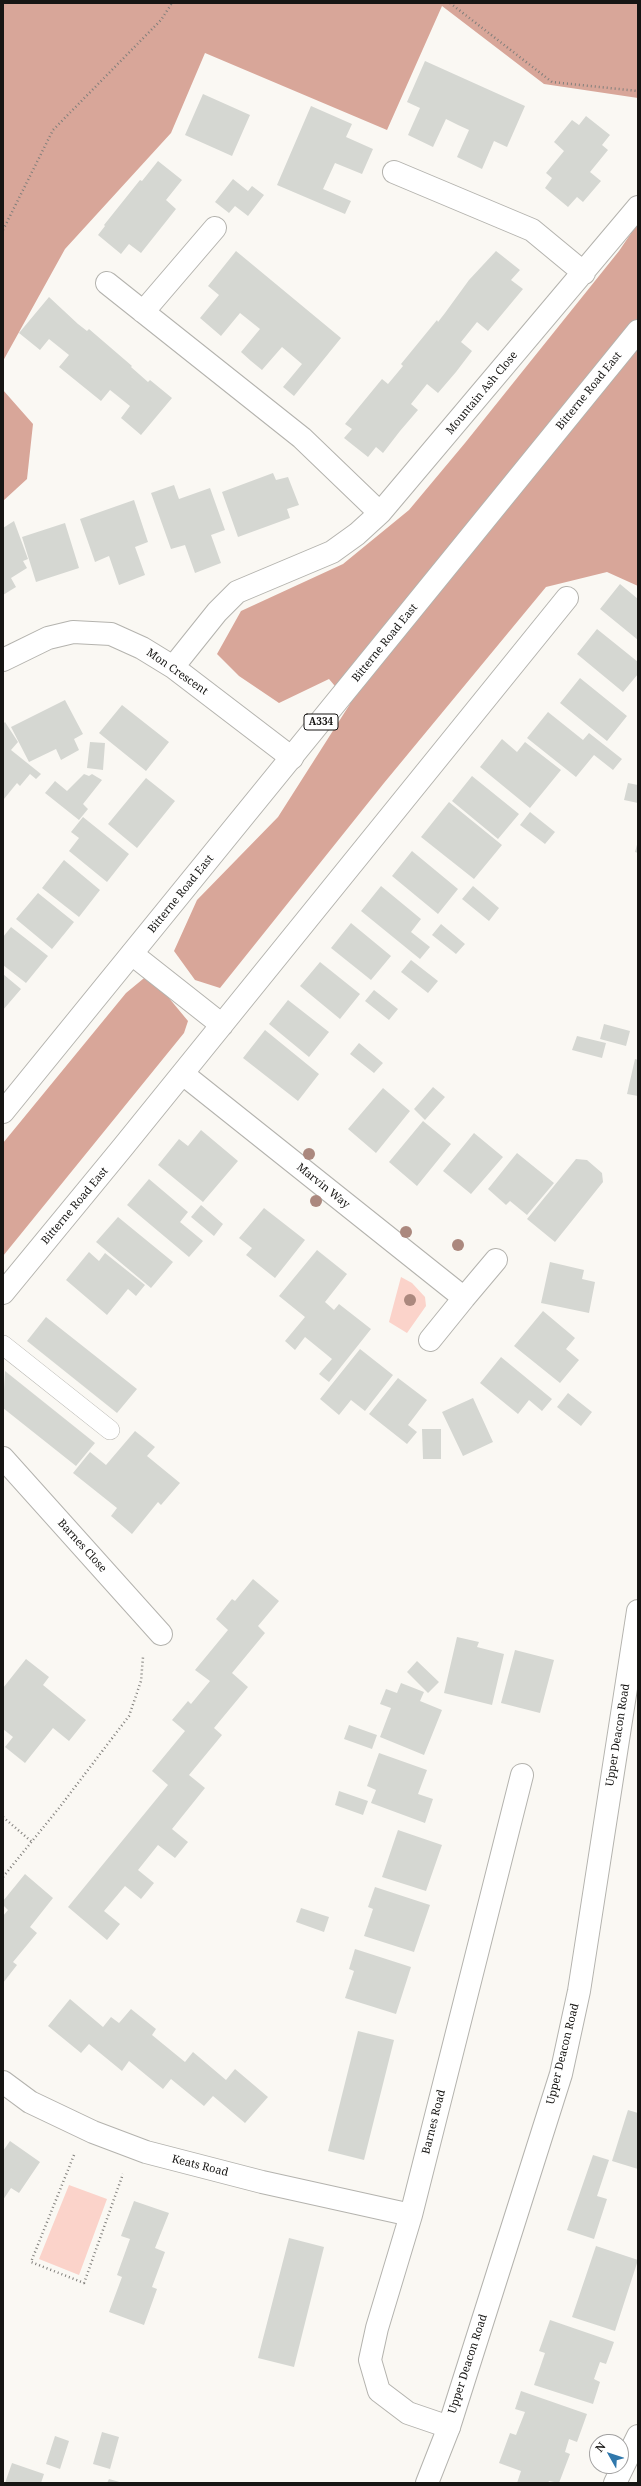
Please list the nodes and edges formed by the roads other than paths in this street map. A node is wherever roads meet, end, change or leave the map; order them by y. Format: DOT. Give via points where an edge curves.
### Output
graph roads {
  1 [pos="394,172"];
  2 [pos="638,207"];
  3 [pos="215,228"];
  4 [pos="584,273"];
  5 [pos="107,284"];
  6 [pos="144,312"];
  7 [pos="638,331"];
  8 [pos="380,513"];
  9 [pos="566,598"];
  10 [pos="3,660"];
  11 [pos="173,667"];
  12 [pos="292,758"];
  13 [pos="132,954"];
  14 [pos="222,1025"];
  15 [pos="183,1074"];
  16 [pos="3,1112"];
  17 [pos="496,1260"];
  18 [pos="3,1293"];
  19 [pos="464,1298"];
  20 [pos="430,1340"];
  21 [pos="3,1345"];
  22 [pos="110,1430"];
  23 [pos="3,1458"];
  24 [pos="637,1620"];
  25 [pos="161,1634"];
  26 [pos="522,1775"];
  27 [pos="3,2082"];
  28 [pos="411,2214"];
  29 [pos="449,2427"];
  30 [pos="638,2436"];
  31 [pos="427,2483"];
  32 [pos="615,2483"];
  1 -- 4 [label="street" via="532,230"];
  2 -- 4 [label="street, Mountain Ash Close"];
  3 -- 6 [label="street"];
  4 -- 8 [label="street, Mountain Ash Close"];
  5 -- 6 [label="street"];
  6 -- 8 [label="street" via="302,438"];
  7 -- 12 [label="street, Bitterne Road East / A334"];
  8 -- 11 [label="street, Mountain Ash Close" via="332,552 237,592 217,612"];
  9 -- 14 [label="street, Bitterne Road East"];
  10 -- 11 [label="street, Mon Crescent" via="48,638 73,632 111,634 142,648"];
  11 -- 12 [label="street, Mon Crescent"];
  12 -- 13 [label="street, Bitterne Road East / A334"];
  13 -- 14 [label="street"];
  13 -- 16 [label="street, Bitterne Road East / A334"];
  14 -- 15 [label="street, Bitterne Road East"];
  15 -- 18 [label="street, Bitterne Road East"];
  15 -- 19 [label="street, Marvin Way"];
  17 -- 19 [label="street"];
  19 -- 20 [label="street"];
  21 -- 22 [label="lane"];
  23 -- 25 [label="street, Barnes Close"];
  24 -- 29 [label="street, Upper Deacon Road" via="579,1991 561,2074"];
  26 -- 28 [label="street, Barnes Road"];
  27 -- 28 [label="street, Keats Road" via="30,2102 146,2152 262,2182"];
  28 -- 29 [label="street, Barnes Road" via="376,2328 370,2360 379,2391 408,2413"];
  29 -- 31 [label="street, Upper Deacon Road"];
  30 -- 32 [label="street"];
}
